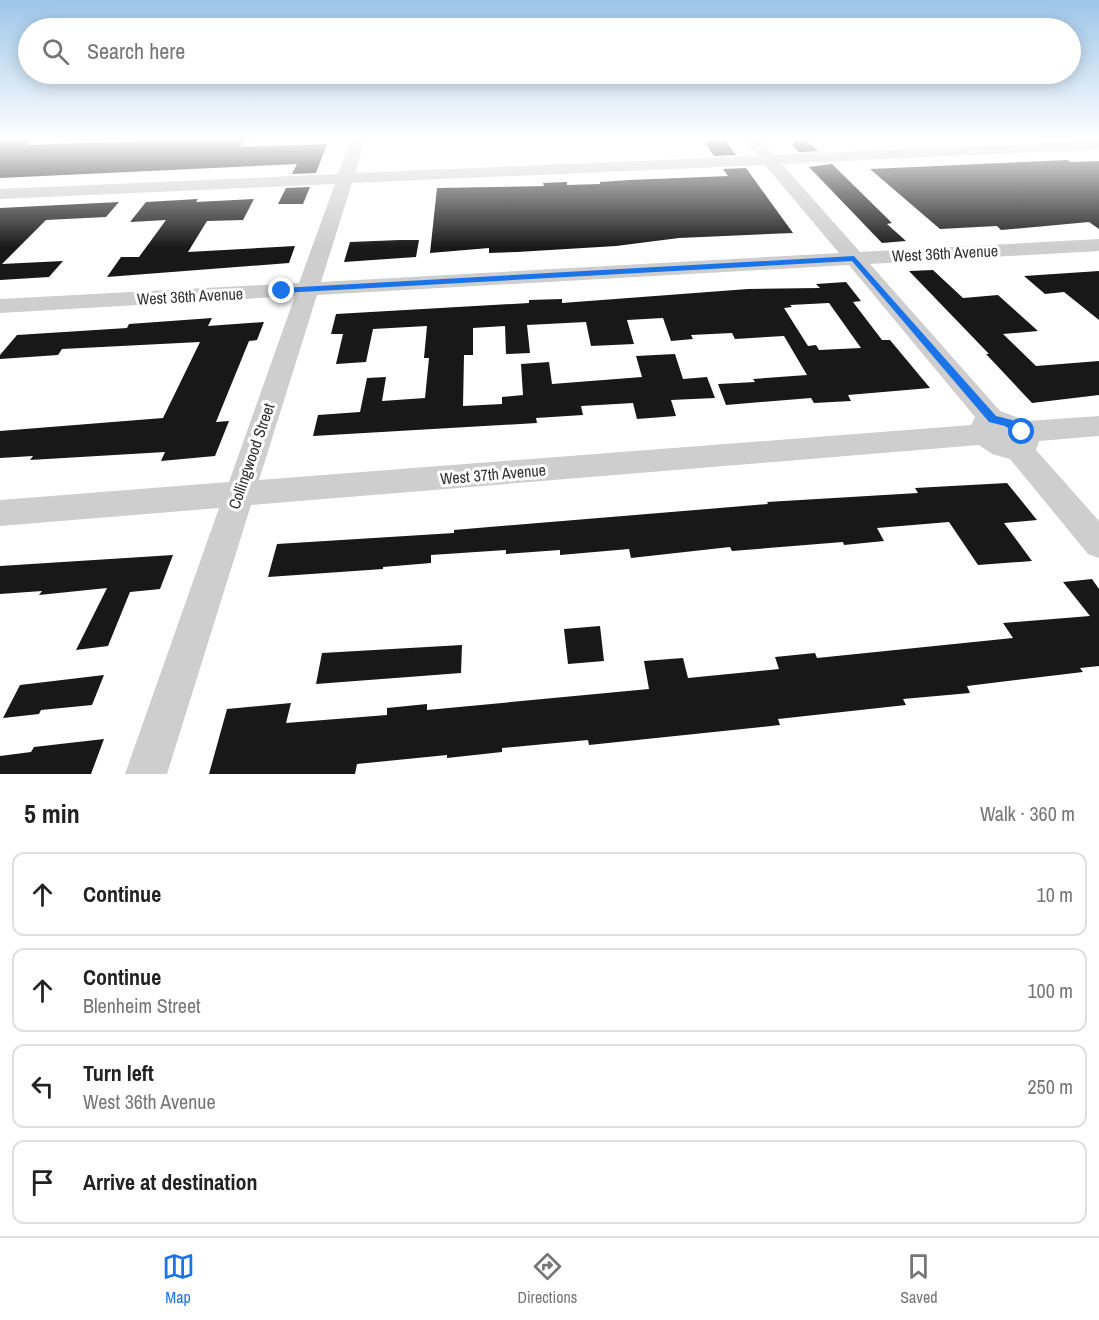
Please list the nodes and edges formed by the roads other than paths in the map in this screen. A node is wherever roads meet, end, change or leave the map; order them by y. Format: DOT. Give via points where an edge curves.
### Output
graph roads {
  1 [pos="346,175"];
  2 [pos="409,175"];
  3 [pos="783,175"];
  4 [pos="345,178"];
  5 [pos="0,194"];
  6 [pos="1099,245"];
  7 [pos="854,258"];
  8 [pos="307,289"];
  9 [pos="0,306"];
  10 [pos="1099,426"];
  11 [pos="989,427"];
  12 [pos="1019,440"];
  13 [pos="238,494"];
  14 [pos="0,513"];
  15 [pos="1099,544"];
  16 [pos="146,774"];
  1 -- 4 [label="street, Collingwood Street"];
  2 -- 4 [label="street"];
  3 -- 7 [label="street"];
  4 -- 5 [label="street"];
  4 -- 8 [label="street, Collingwood Street"];
  6 -- 7 [label="street, West 36th Avenue"];
  7 -- 8 [label="street, West 36th Avenue"];
  7 -- 11 [label="street"];
  8 -- 9 [label="street, West 36th Avenue"];
  8 -- 13 [label="street, Collingwood Street"];
  10 -- 12 [label="street"];
  11 -- 12 [label="street" via="999,445"];
  11 -- 13 [label="street, West 37th Avenue"];
  12 -- 15 [label="street"];
  13 -- 14 [label="street, West 37th Avenue"];
  13 -- 16 [label="street, Collingwood Street"];
}
